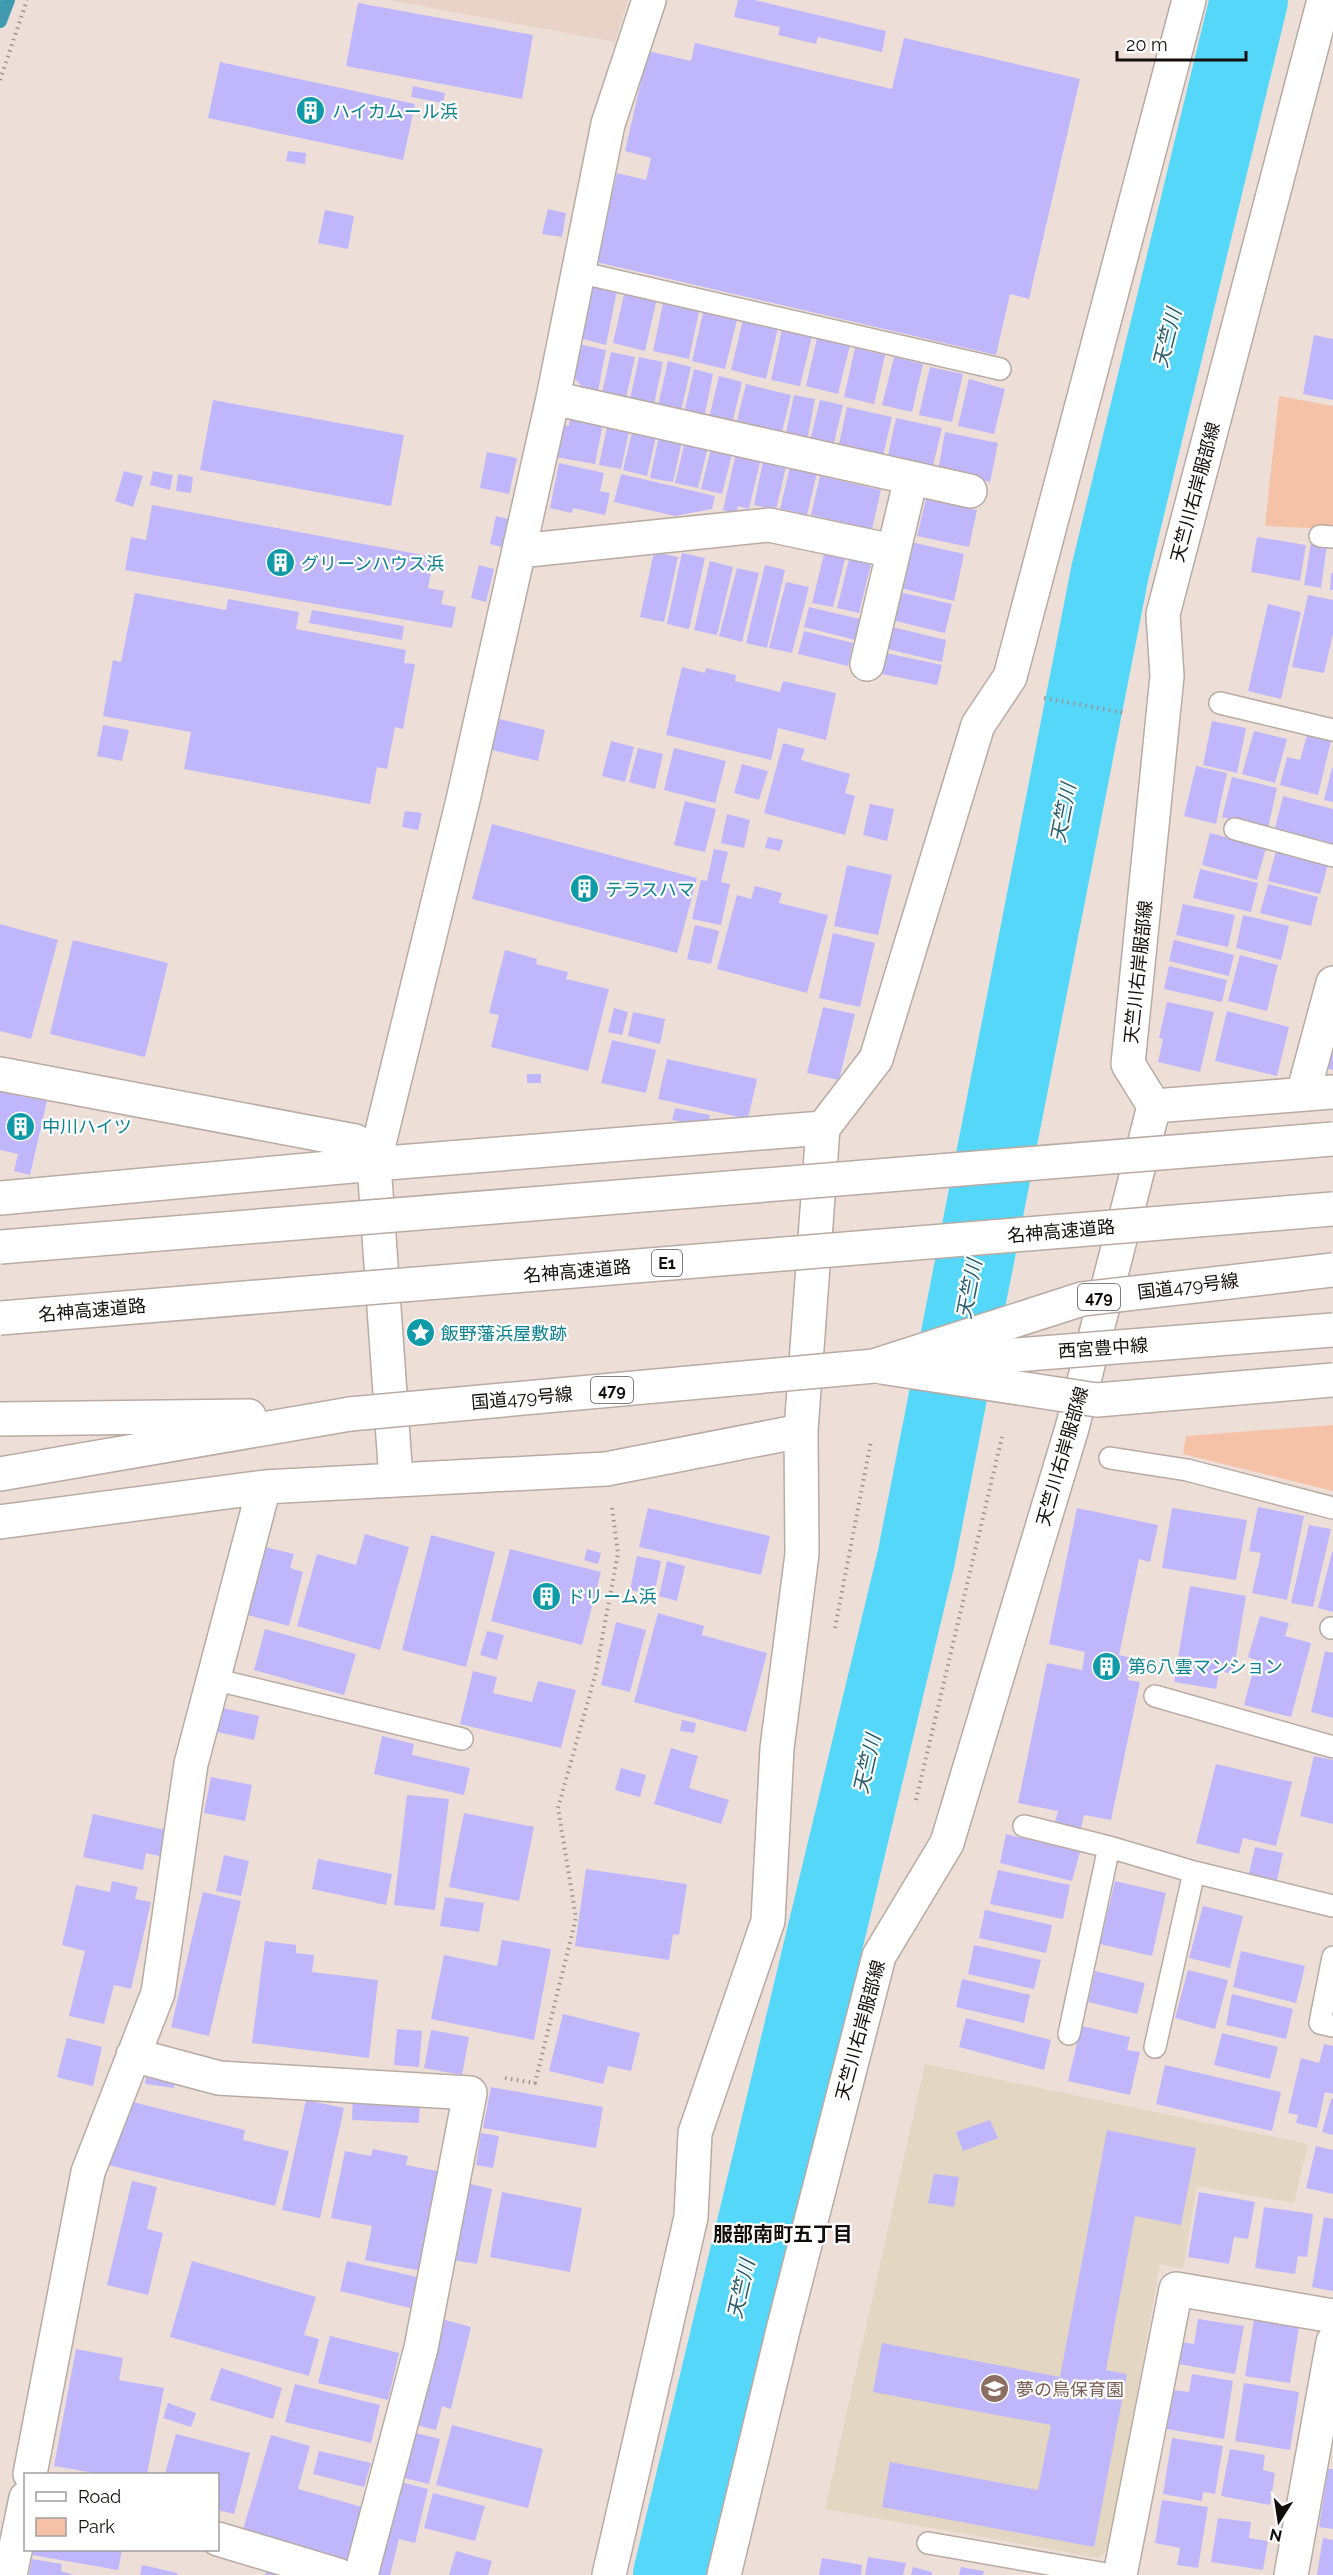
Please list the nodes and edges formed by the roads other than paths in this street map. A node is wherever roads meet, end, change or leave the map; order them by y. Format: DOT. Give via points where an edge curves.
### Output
graph roads {
  1 [pos="649,0"];
  2 [pos="1189,0"];
  3 [pos="1324,0"];
  4 [pos="578,272"];
  5 [pos="1000,369"];
  6 [pos="553,398"];
  7 [pos="911,478"];
  8 [pos="970,491"];
  9 [pos="519,550"];
  10 [pos="893,551"];
  11 [pos="867,664"];
  12 [pos="1220,703"];
  13 [pos="1333,730"];
  14 [pos="1235,829"];
  15 [pos="1333,856"];
  16 [pos="1333,983"];
  17 [pos="0,1074"];
  18 [pos="1318,1093"];
  19 [pos="1155,1106"];
  20 [pos="823,1128"];
  21 [pos="1333,1139"];
  22 [pos="374,1164"];
  23 [pos="0,1198"];
  24 [pos="1333,1209"];
  25 [pos="0,1247"];
  26 [pos="1333,1270"];
  27 [pos="0,1318"];
  28 [pos="1333,1330"];
  29 [pos="874,1366"];
  30 [pos="1333,1380"];
  31 [pos="350,1414"];
  32 [pos="0,1419"];
  33 [pos="801,1431"];
  34 [pos="1110,1458"];
  35 [pos="0,1474"];
  36 [pos="396,1480"];
  37 [pos="264,1487"];
  38 [pos="1333,1508"];
  39 [pos="5,1522"];
  40 [pos="213,1679"];
  41 [pos="1155,1696"];
  42 [pos="462,1739"];
  43 [pos="1333,1747"];
  44 [pos="1024,1826"];
  45 [pos="1109,1847"];
  46 [pos="1194,1872"];
  47 [pos="1333,1906"];
  48 [pos="1333,1957"];
  49 [pos="1333,2026"];
  50 [pos="1069,2034"];
  51 [pos="1155,2047"];
  52 [pos="134,2055"];
  53 [pos="1333,2316"];
  54 [pos="1333,2342"];
  55 [pos="30,2473"];
  56 [pos="0,2494"];
  57 [pos="24,2499"];
  58 [pos="24,2504"];
  59 [pos="219,2539"];
  60 [pos="928,2543"];
  61 [pos="10,2575"];
  62 [pos="338,2575"];
  63 [pos="361,2575"];
  64 [pos="609,2575"];
  65 [pos="724,2575"];
  66 [pos="1112,2575"];
  67 [pos="1120,2575"];
  68 [pos="1291,2575"];
  1 -- 4 [label="main road" via="608,124"];
  2 -- 20 [label="main road" via="1010,677 978,725 876,1059"];
  3 -- 19 [label="main road, 天竺川右岸服部線" via="1163,614 1167,676 1128,1065"];
  4 -- 5 [label="lane"];
  4 -- 6 [label="main road"];
  6 -- 7 [label="main road"];
  6 -- 9 [label="main road"];
  7 -- 8 [label="main road"];
  7 -- 10 [label="main road"];
  9 -- 10 [label="main road" via="769,525"];
  9 -- 22 [label="main road"];
  10 -- 11 [label="main road"];
  12 -- 13 [label="lane"];
  14 -- 15 [label="lane"];
  16 -- 18 [label="main road"];
  17 -- 22 [label="main road" via="356,1142"];
  18 -- 19 [label="main road"];
  19 -- 65 [label="main road, 天竺川右岸服部線" via="1071,1428 947,1843 879,1956"];
  20 -- 22 [label="main road"];
  20 -- 33 [label="main road"];
  21 -- 25 [label="main road, bridge"];
  22 -- 23 [label="main road"];
  22 -- 36 [label="main road"];
  24 -- 27 [label="main road, 名神高速道路 / E1, bridge"];
  26 -- 29 [label="main road, 国道479号線 / 479, bridge" via="1082,1299"];
  28 -- 29 [label="main road, 西宮豊中線, bridge"];
  29 -- 30 [label="main road, 国道479号線 / 479, bridge" via="1097,1400"];
  29 -- 31 [label="main road, 国道479号線 / 479, bridge"];
  31 -- 32 [label="main road, 国道479号線 / 479"];
  31 -- 35 [label="main road, 国道479号線 / 479"];
  33 -- 36 [label="main road" via="606,1469"];
  33 -- 64 [label="main road" via="802,1554 777,1748 768,1921 695,2133 691,2217"];
  34 -- 38 [label="lane" via="1187,1470"];
  36 -- 37 [label="main road"];
  37 -- 39 [label="main road"];
  37 -- 40 [label="main road"];
  40 -- 42 [label="lane"];
  40 -- 52 [label="main road" via="190,1764 158,1993"];
  41 -- 43 [label="lane"];
  44 -- 45 [label="lane"];
  45 -- 46 [label="lane"];
  45 -- 50 [label="lane"];
  46 -- 47 [label="lane"];
  46 -- 51 [label="lane"];
  48 -- 49 [label="lane" via="1320,2023"];
  52 -- 55 [label="main road" via="88,2172"];
  52 -- 63 [label="main road" via="219,2078 470,2093 421,2348"];
  53 -- 67 [label="main road" via="1176,2289"];
  54 -- 68 [label="main road"];
  56 -- 57 [label="main road"];
  58 -- 61 [label="main road"];
  59 -- 62 [label="main road"];
  60 -- 66 [label="lane"];
}
